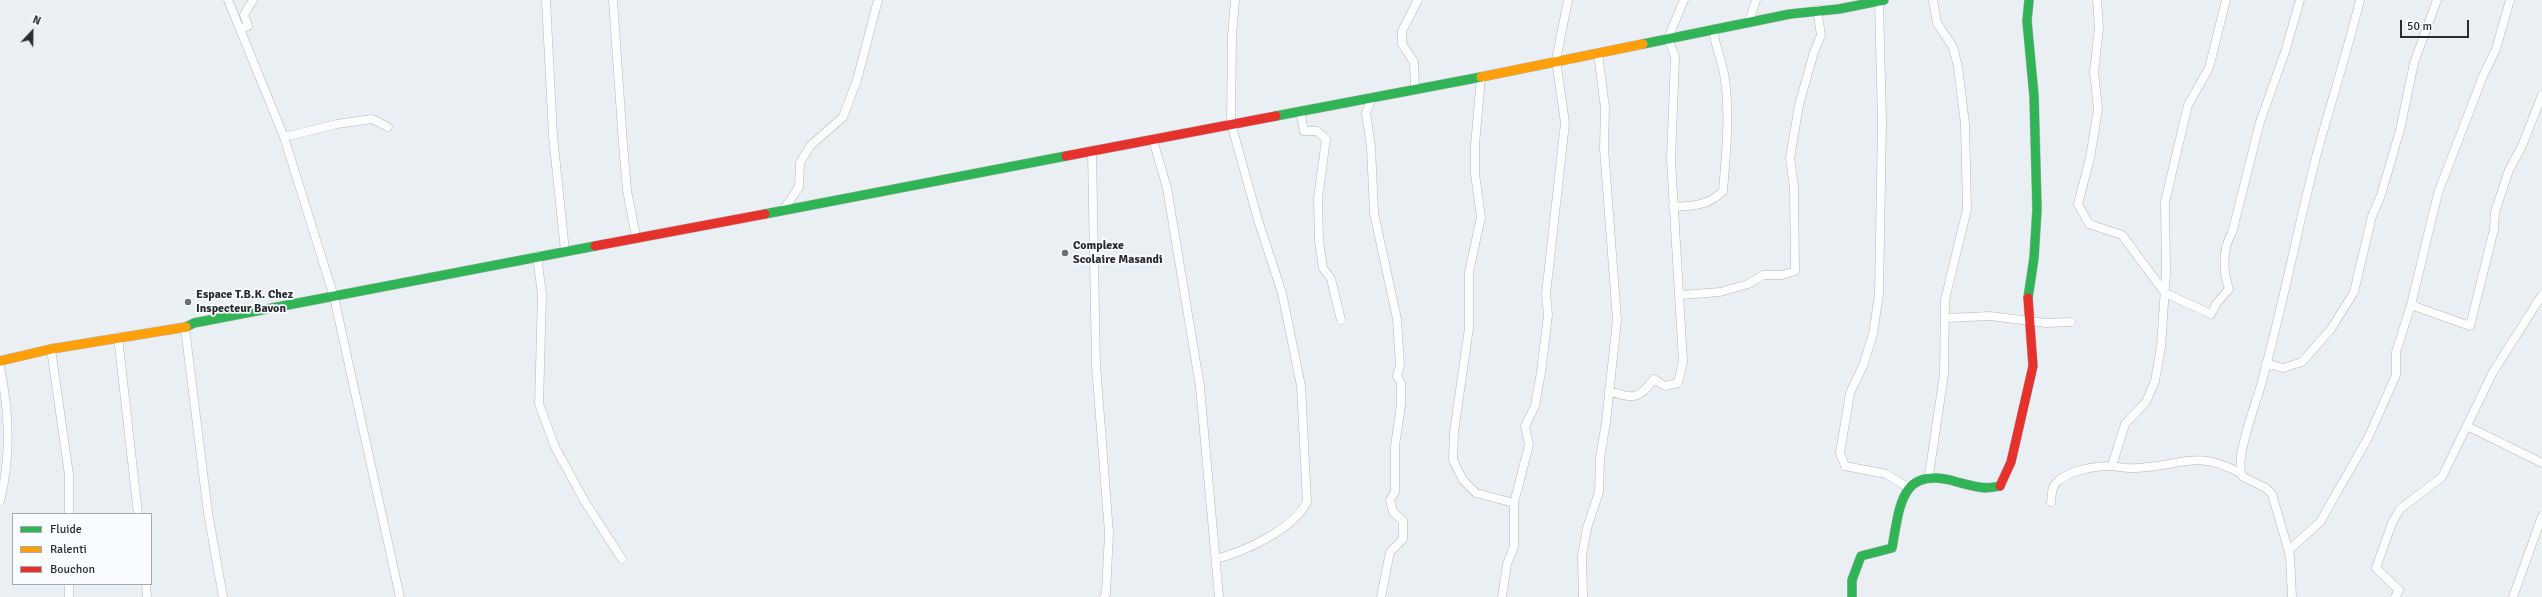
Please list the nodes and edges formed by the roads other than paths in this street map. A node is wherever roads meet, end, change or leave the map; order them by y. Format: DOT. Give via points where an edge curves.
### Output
graph roads {
  1 [pos="228,0"];
  2 [pos="253,0"];
  3 [pos="546,0"];
  4 [pos="613,0"];
  5 [pos="878,0"];
  6 [pos="1236,0"];
  7 [pos="1418,0"];
  8 [pos="1568,0"];
  9 [pos="1684,0"];
  10 [pos="1756,0"];
  11 [pos="1933,0"];
  12 [pos="2029,0"];
  13 [pos="2096,0"];
  14 [pos="2226,0"];
  15 [pos="2300,0"];
  16 [pos="2360,0"];
  17 [pos="2437,0"];
  18 [pos="2510,0"];
  19 [pos="1881,1"];
  20 [pos="1838,4"];
  21 [pos="1755,9"];
  22 [pos="1817,10"];
  23 [pos="1763,19"];
  24 [pos="1675,21"];
  25 [pos="1749,22"];
  26 [pos="1713,29"];
  27 [pos="240,30"];
  28 [pos="1683,36"];
  29 [pos="1668,38"];
  30 [pos="1598,53"];
  31 [pos="1556,60"];
  32 [pos="1481,77"];
  33 [pos="1416,88"];
  34 [pos="2542,95"];
  35 [pos="1372,97"];
  36 [pos="1351,101"];
  37 [pos="1300,111"];
  38 [pos="1366,112"];
  39 [pos="1231,123"];
  40 [pos="388,127"];
  41 [pos="284,137"];
  42 [pos="1154,140"];
  43 [pos="1092,152"];
  44 [pos="1673,206"];
  45 [pos="784,209"];
  46 [pos="636,238"];
  47 [pos="565,251"];
  48 [pos="537,256"];
  49 [pos="2165,293"];
  50 [pos="1680,295"];
  51 [pos="2542,295"];
  52 [pos="334,297"];
  53 [pos="2411,305"];
  54 [pos="1945,318"];
  55 [pos="1341,320"];
  56 [pos="2029,320"];
  57 [pos="2071,322"];
  58 [pos="185,328"];
  59 [pos="118,337"];
  60 [pos="51,349"];
  61 [pos="0,361"];
  62 [pos="2266,363"];
  63 [pos="0,367"];
  64 [pos="1610,391"];
  65 [pos="2467,426"];
  66 [pos="2542,463"];
  67 [pos="2112,466"];
  68 [pos="2240,473"];
  69 [pos="1929,476"];
  70 [pos="1909,488"];
  71 [pos="0,501"];
  72 [pos="1514,502"];
  73 [pos="2051,502"];
  74 [pos="69,513"];
  75 [pos="138,513"];
  76 [pos="2542,516"];
  77 [pos="2289,550"];
  78 [pos="1216,559"];
  79 [pos="622,560"];
  80 [pos="69,585"];
  81 [pos="146,585"];
  82 [pos="2516,596"];
  83 [pos="69,597"];
  84 [pos="147,597"];
  85 [pos="223,597"];
  86 [pos="400,597"];
  87 [pos="1104,597"];
  88 [pos="1219,597"];
  89 [pos="1381,597"];
  90 [pos="1502,597"];
  91 [pos="1583,597"];
  92 [pos="1852,597"];
  93 [pos="2292,597"];
  94 [pos="2396,597"];
  1 -- 27 [label="street"];
  2 -- 27 [label="street" via="244,15 248,26"];
  3 -- 47 [label="street" via="553,136"];
  4 -- 46 [label="street" via="622,144"];
  5 -- 45 [label="street" via="858,80 843,117 810,146 800,163 799,187"];
  6 -- 39 [label="street" via="1232,36"];
  7 -- 33 [label="street" via="1402,31 1402,44 1414,62"];
  8 -- 31 [label="street"];
  9 -- 24 [label="street"];
  10 -- 21 [label="street"];
  11 -- 54 [label="street" via="1937,23 1953,47 1965,124 1967,209 1945,300"];
  12 -- 56 [label="main road" via="2027,21 2034,96 2038,209 2034,258 2027,291"];
  13 -- 49 [label="street" via="2099,28 2094,72 2098,110 2090,158 2078,204 2089,224 2122,235"];
  14 -- 49 [label="street" via="2209,68 2188,105 2165,202"];
  15 -- 49 [label="street" via="2260,122 2232,233 2228,240 2225,276 2229,289 2210,314"];
  16 -- 62 [label="street" via="2315,164"];
  17 -- 62 [label="street" via="2414,63 2400,130 2381,195 2372,216 2354,292 2331,329 2302,362 2283,368"];
  18 -- 53 [label="street" via="2496,49 2438,193"];
  19 -- 20 [label="main road"];
  19 -- 70 [label="street" via="1880,294 1873,334 1863,366 1850,392 1840,453 1845,466 1886,474"];
  20 -- 22 [label="main road"];
  21 -- 23 [label="street"];
  21 -- 25 [label="street"];
  22 -- 23 [label="main road"];
  22 -- 50 [label="street" via="1821,35 1799,105 1790,158 1794,187 1795,270 1782,275 1763,274 1748,284 1720,292"];
  23 -- 25 [label="main road"];
  24 -- 28 [label="street"];
  24 -- 29 [label="street"];
  25 -- 26 [label="main road"];
  26 -- 28 [label="main road"];
  26 -- 44 [label="street" via="1714,43 1721,59 1725,79 1729,117 1723,191 1713,201"];
  27 -- 41 [label="street"];
  28 -- 29 [label="main road"];
  29 -- 30 [label="main road"];
  29 -- 44 [label="street" via="1675,58 1670,160"];
  30 -- 31 [label="main road"];
  30 -- 64 [label="street" via="1605,108 1604,148 1617,320"];
  31 -- 32 [label="main road"];
  31 -- 72 [label="street" via="1565,123 1546,294 1548,315 1535,406 1525,426 1529,445"];
  32 -- 33 [label="main road"];
  32 -- 72 [label="street" via="1475,174 1481,217 1470,272 1469,328 1454,432 1453,460 1463,480 1476,493"];
  33 -- 35 [label="main road"];
  34 -- 53 [label="street" via="2522,146 2509,170 2495,212 2494,229 2470,326"];
  35 -- 36 [label="main road"];
  35 -- 38 [label="street"];
  36 -- 37 [label="main road"];
  36 -- 38 [label="street"];
  37 -- 39 [label="main road"];
  37 -- 55 [label="street" via="1304,131 1317,131 1326,139 1318,198 1319,241 1323,268 1331,279"];
  38 -- 89 [label="street" via="1372,146 1374,213 1397,319 1400,365 1397,376 1401,383 1401,406 1395,446 1395,492 1390,500 1393,512 1403,521 1403,539 1390,552"];
  39 -- 42 [label="main road"];
  39 -- 78 [label="street" via="1260,227 1282,292 1301,386 1307,502 1292,520 1260,541 1242,552"];
  40 -- 41 [label="street" via="372,119 337,124"];
  41 -- 52 [label="street"];
  42 -- 43 [label="main road"];
  42 -- 78 [label="street" via="1167,188 1200,387"];
  43 -- 45 [label="main road"];
  43 -- 87 [label="street" via="1096,365 1110,533"];
  44 -- 50 [label="street"];
  45 -- 46 [label="main road"];
  46 -- 47 [label="main road"];
  47 -- 48 [label="main road"];
  48 -- 52 [label="main road"];
  48 -- 79 [label="street" via="542,295 539,404 555,447"];
  49 -- 67 [label="street" via="2161,347 2155,382 2146,402 2125,424"];
  50 -- 64 [label="street" via="1683,361 1678,383 1665,386 1654,379 1642,394 1636,397"];
  51 -- 65 [label="street" via="2493,372"];
  52 -- 58 [label="main road" via="194,323"];
  52 -- 86 [label="street"];
  53 -- 77 [label="street" via="2396,352 2396,374 2368,438 2320,522"];
  54 -- 56 [label="street" via="1990,316"];
  54 -- 69 [label="street" via="1944,374"];
  56 -- 57 [label="street" via="2046,323"];
  56 -- 69 [label="main road" via="2033,366 2012,462 2002,485 1991,489 1965,485 1942,476"];
  58 -- 59 [label="main road"];
  58 -- 85 [label="street" via="207,506"];
  59 -- 60 [label="main road"];
  59 -- 75 [label="street"];
  60 -- 61 [label="main road"];
  60 -- 74 [label="street" via="69,475"];
  62 -- 68 [label="street" via="2244,440"];
  63 -- 71 [label="street" via="7,432 7,470"];
  64 -- 91 [label="street" via="1600,458 1599,492 1587,528 1582,556"];
  65 -- 66 [label="street"];
  65 -- 94 [label="street" via="2442,478 2406,504 2392,523 2376,568 2399,590"];
  67 -- 68 [label="street" via="2137,468 2196,459 2224,464"];
  67 -- 73 [label="street" via="2089,468 2057,482 2052,489"];
  68 -- 77 [label="street" via="2272,494"];
  69 -- 70 [label="main road" via="1920,477"];
  70 -- 92 [label="main road" via="1900,508 1892,548 1885,552 1870,551 1861,556 1852,580"];
  72 -- 90 [label="street" via="1514,547 1507,564"];
  76 -- 82 [label="street"];
  77 -- 93 [label="street"];
  78 -- 88 [label="street"];
  80 -- 83 [label="street"];
  81 -- 84 [label="street"];
}
